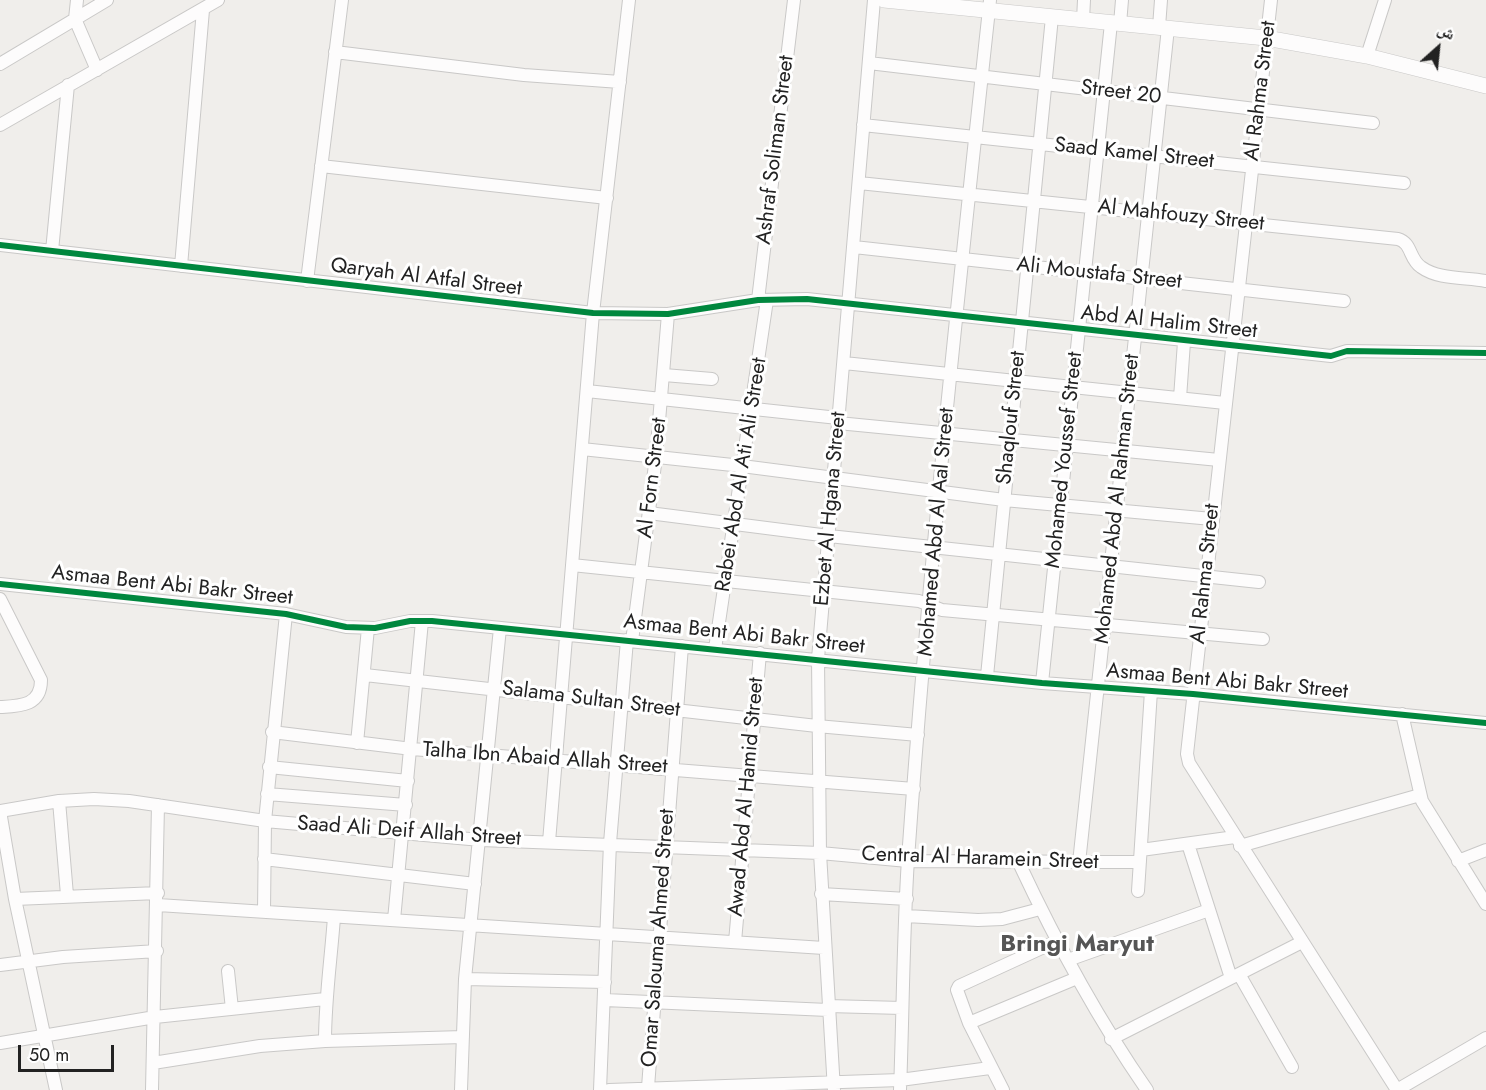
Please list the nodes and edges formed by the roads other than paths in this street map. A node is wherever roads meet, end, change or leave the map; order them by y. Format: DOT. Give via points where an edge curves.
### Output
graph roads {
  1 [pos="77,0"];
  2 [pos="107,0"];
  3 [pos="219,0"];
  4 [pos="342,0"];
  5 [pos="629,0"];
  6 [pos="794,0"];
  7 [pos="874,0"];
  8 [pos="884,0"];
  9 [pos="1084,0"];
  10 [pos="1122,0"];
  11 [pos="1161,0"];
  12 [pos="1271,0"];
  13 [pos="1385,0"];
  14 [pos="990,5"];
  15 [pos="203,10"];
  16 [pos="1052,17"];
  17 [pos="75,19"];
  18 [pos="1083,20"];
  19 [pos="1115,23"];
  20 [pos="1164,28"];
  21 [pos="1266,38"];
  22 [pos="335,52"];
  23 [pos="1367,57"];
  24 [pos="869,63"];
  25 [pos="0,64"];
  26 [pos="98,69"];
  27 [pos="982,77"];
  28 [pos="620,82"];
  29 [pos="1046,84"];
  30 [pos="68,86"];
  31 [pos="1486,86"];
  32 [pos="1104,91"];
  33 [pos="1161,98"];
  34 [pos="1258,110"];
  35 [pos="1373,123"];
  36 [pos="0,125"];
  37 [pos="863,125"];
  38 [pos="976,137"];
  39 [pos="1040,144"];
  40 [pos="1098,150"];
  41 [pos="1154,157"];
  42 [pos="321,166"];
  43 [pos="1252,167"];
  44 [pos="859,183"];
  45 [pos="1404,183"];
  46 [pos="970,194"];
  47 [pos="607,198"];
  48 [pos="1034,201"];
  49 [pos="1092,207"];
  50 [pos="1148,213"];
  51 [pos="1246,223"];
  52 [pos="0,245"];
  53 [pos="854,247"];
  54 [pos="52,251"];
  55 [pos="963,259"];
  56 [pos="181,266"];
  57 [pos="1028,266"];
  58 [pos="1085,273"];
  59 [pos="1141,279"];
  60 [pos="307,281"];
  61 [pos="1486,281"];
  62 [pos="1238,290"];
  63 [pos="762,300"];
  64 [pos="1344,301"];
  65 [pos="849,304"];
  66 [pos="593,313"];
  67 [pos="668,314"];
  68 [pos="958,317"];
  69 [pos="1022,324"];
  70 [pos="1079,330"];
  71 [pos="1135,336"];
  72 [pos="1184,342"];
  73 [pos="1232,347"];
  74 [pos="1486,353"];
  75 [pos="844,363"];
  76 [pos="664,375"];
  77 [pos="952,375"];
  78 [pos="712,379"];
  79 [pos="1016,381"];
  80 [pos="1073,387"];
  81 [pos="587,391"];
  82 [pos="1129,393"];
  83 [pos="1180,398"];
  84 [pos="662,400"];
  85 [pos="1225,403"];
  86 [pos="752,407"];
  87 [pos="838,420"];
  88 [pos="945,433"];
  89 [pos="1010,439"];
  90 [pos="1067,445"];
  91 [pos="582,448"];
  92 [pos="1123,450"];
  93 [pos="656,457"];
  94 [pos="1219,460"];
  95 [pos="742,466"];
  96 [pos="834,478"];
  97 [pos="940,492"];
  98 [pos="1004,500"];
  99 [pos="1061,505"];
  100 [pos="1117,510"];
  101 [pos="649,513"];
  102 [pos="1212,519"];
  103 [pos="735,523"];
  104 [pos="828,536"];
  105 [pos="935,547"];
  106 [pos="999,554"];
  107 [pos="1055,560"];
  108 [pos="572,565"];
  109 [pos="1111,566"];
  110 [pos="641,572"];
  111 [pos="1206,577"];
  112 [pos="725,581"];
  113 [pos="1259,582"];
  114 [pos="0,584"];
  115 [pos="824,590"];
  116 [pos="0,599"];
  117 [pos="929,605"];
  118 [pos="286,614"];
  119 [pos="993,615"];
  120 [pos="1049,620"];
  121 [pos="422,621"];
  122 [pos="1104,624"];
  123 [pos="368,628"];
  124 [pos="500,628"];
  125 [pos="1199,633"];
  126 [pos="566,634"];
  127 [pos="1263,639"];
  128 [pos="629,641"];
  129 [pos="682,646"];
  130 [pos="715,649"];
  131 [pos="760,653"];
  132 [pos="818,659"];
  133 [pos="924,669"];
  134 [pos="365,675"];
  135 [pos="987,676"];
  136 [pos="417,681"];
  137 [pos="1042,683"];
  138 [pos="1098,687"];
  139 [pos="494,689"];
  140 [pos="1151,691"];
  141 [pos="1192,694"];
  142 [pos="561,697"];
  143 [pos="622,704"];
  144 [pos="0,707"];
  145 [pos="677,710"];
  146 [pos="1402,714"];
  147 [pos="754,719"];
  148 [pos="1486,723"];
  149 [pos="817,726"];
  150 [pos="272,732"];
  151 [pos="918,735"];
  152 [pos="357,742"];
  153 [pos="411,749"];
  154 [pos="489,754"];
  155 [pos="555,759"];
  156 [pos="616,764"];
  157 [pos="269,767"];
  158 [pos="672,768"];
  159 [pos="749,776"];
  160 [pos="408,781"];
  161 [pos="818,782"];
  162 [pos="914,789"];
  163 [pos="267,794"];
  164 [pos="1420,795"];
  165 [pos="59,801"];
  166 [pos="158,805"];
  167 [pos="406,805"];
  168 [pos="0,811"];
  169 [pos="265,821"];
  170 [pos="403,835"];
  171 [pos="481,840"];
  172 [pos="549,842"];
  173 [pos="1237,842"];
  174 [pos="610,843"];
  175 [pos="1188,844"];
  176 [pos="666,846"];
  177 [pos="743,850"];
  178 [pos="1486,850"];
  179 [pos="820,853"];
  180 [pos="1140,856"];
  181 [pos="264,859"];
  182 [pos="908,861"];
  183 [pos="1458,861"];
  184 [pos="1018,863"];
  185 [pos="1079,863"];
  186 [pos="398,876"];
  187 [pos="475,884"];
  188 [pos="1138,891"];
  189 [pos="821,894"];
  190 [pos="67,895"];
  191 [pos="15,899"];
  192 [pos="158,899"];
  193 [pos="907,899"];
  194 [pos="1486,903"];
  195 [pos="1040,909"];
  196 [pos="1209,910"];
  197 [pos="264,911"];
  198 [pos="906,916"];
  199 [pos="334,917"];
  200 [pos="394,920"];
  201 [pos="470,924"];
  202 [pos="605,934"];
  203 [pos="658,938"];
  204 [pos="1058,940"];
  205 [pos="735,942"];
  206 [pos="1302,942"];
  207 [pos="824,948"];
  208 [pos="156,951"];
  209 [pos="29,960"];
  210 [pos="1068,960"];
  211 [pos="0,965"];
  212 [pos="228,971"];
  213 [pos="1235,976"];
  214 [pos="1077,978"];
  215 [pos="465,979"];
  216 [pos="605,982"];
  217 [pos="325,999"];
  218 [pos="604,1000"];
  219 [pos="653,1004"];
  220 [pos="828,1008"];
  221 [pos="903,1008"];
  222 [pos="232,1009"];
  223 [pos="155,1017"];
  224 [pos="969,1023"];
  225 [pos="45,1035"];
  226 [pos="463,1037"];
  227 [pos="1486,1038"];
  228 [pos="1112,1039"];
  229 [pos="325,1041"];
  230 [pos="0,1043"];
  231 [pos="153,1063"];
  232 [pos="1292,1067"];
  233 [pos="990,1068"];
  234 [pos="900,1085"];
  235 [pos="833,1086"];
  236 [pos="648,1087"];
  237 [pos="57,1090"];
  238 [pos="152,1090"];
  239 [pos="461,1090"];
  240 [pos="600,1090"];
  241 [pos="609,1090"];
  242 [pos="624,1090"];
  243 [pos="1003,1090"];
  244 [pos="1147,1090"];
  245 [pos="1397,1090"];
  1 -- 17 [label="street"];
  2 -- 17 [label="street"];
  3 -- 15 [label="street"];
  4 -- 22 [label="street"];
  5 -- 28 [label="street"];
  6 -- 63 [label="street, Ashraf Soliman Street"];
  7 -- 24 [label="street, Ezbet Al Hgana Street"];
  8 -- 14 [label="street"];
  9 -- 18 [label="street"];
  10 -- 19 [label="street, Mohamed Youssef Street"];
  11 -- 20 [label="street, Mohamed Abd Al Rahman Street"];
  12 -- 21 [label="street, Al Rahma Street"];
  13 -- 23 [label="street"];
  14 -- 16 [label="street"];
  14 -- 27 [label="street, Mohamed Abd Al Aal Street"];
  15 -- 26 [label="street"];
  15 -- 56 [label="street"];
  16 -- 18 [label="street"];
  16 -- 29 [label="street, Shaqlouf Street"];
  17 -- 25 [label="street"];
  17 -- 26 [label="street"];
  18 -- 19 [label="street"];
  19 -- 20 [label="street"];
  19 -- 32 [label="street, Mohamed Youssef Street"];
  20 -- 21 [label="street"];
  20 -- 33 [label="street, Mohamed Abd Al Rahman Street"];
  21 -- 23 [label="street"];
  21 -- 34 [label="street, Al Rahma Street"];
  22 -- 28 [label="street" via="524,75"];
  22 -- 42 [label="street"];
  23 -- 31 [label="street"];
  24 -- 27 [label="street, Street 20"];
  24 -- 37 [label="street, Ezbet Al Hgana Street"];
  26 -- 30 [label="street"];
  27 -- 29 [label="street, Street 20"];
  27 -- 38 [label="street, Mohamed Abd Al Aal Street"];
  28 -- 47 [label="street"];
  29 -- 32 [label="street, Street 20"];
  29 -- 39 [label="street, Shaqlouf Street"];
  30 -- 36 [label="street"];
  30 -- 54 [label="street"];
  32 -- 33 [label="street, Street 20"];
  32 -- 40 [label="street, Mohamed Youssef Street"];
  33 -- 34 [label="street, Street 20"];
  33 -- 41 [label="street, Mohamed Abd Al Rahman Street"];
  34 -- 35 [label="street, Street 20"];
  34 -- 43 [label="street, Al Rahma Street"];
  37 -- 38 [label="street, Saad Kamel Street"];
  37 -- 44 [label="street, Ezbet Al Hgana Street"];
  38 -- 39 [label="street, Saad Kamel Street"];
  38 -- 46 [label="street, Mohamed Abd Al Aal Street"];
  39 -- 40 [label="street, Saad Kamel Street"];
  39 -- 48 [label="street, Shaqlouf Street"];
  40 -- 41 [label="street, Saad Kamel Street"];
  40 -- 49 [label="street, Mohamed Youssef Street"];
  41 -- 43 [label="street, Saad Kamel Street"];
  41 -- 50 [label="street, Mohamed Abd Al Rahman Street"];
  42 -- 47 [label="street"];
  42 -- 60 [label="street"];
  43 -- 45 [label="street, Saad Kamel Street"];
  43 -- 51 [label="street, Al Rahma Street"];
  44 -- 46 [label="street, Al Mahfouzy Street"];
  44 -- 53 [label="street, Ezbet Al Hgana Street"];
  46 -- 48 [label="street, Al Mahfouzy Street"];
  46 -- 55 [label="street, Mohamed Abd Al Aal Street"];
  47 -- 66 [label="street"];
  48 -- 49 [label="street, Al Mahfouzy Street"];
  48 -- 57 [label="street, Shaqlouf Street"];
  49 -- 50 [label="street, Al Mahfouzy Street"];
  49 -- 58 [label="street, Mohamed Youssef Street"];
  50 -- 51 [label="street, Al Mahfouzy Street"];
  50 -- 59 [label="street, Mohamed Abd Al Rahman Street"];
  51 -- 61 [label="street, Al Mahfouzy Street" via="1401,240 1407,243 1415,261 1432,273"];
  51 -- 62 [label="street, Al Rahma Street"];
  52 -- 54 [label="street, Qaryah Al Atfal Street"];
  53 -- 55 [label="street, Ali Moustafa Street"];
  53 -- 65 [label="street, Ezbet Al Hgana Street"];
  54 -- 56 [label="street, Qaryah Al Atfal Street"];
  55 -- 57 [label="street, Ali Moustafa Street"];
  55 -- 68 [label="street, Mohamed Abd Al Aal Street"];
  56 -- 60 [label="street, Qaryah Al Atfal Street"];
  57 -- 58 [label="street, Ali Moustafa Street"];
  57 -- 69 [label="street, Shaqlouf Street"];
  58 -- 59 [label="street, Ali Moustafa Street"];
  58 -- 70 [label="street, Mohamed Youssef Street"];
  59 -- 62 [label="street, Ali Moustafa Street"];
  59 -- 71 [label="street, Mohamed Abd Al Rahman Street"];
  60 -- 66 [label="street, Qaryah Al Atfal Street"];
  62 -- 64 [label="street, Ali Moustafa Street"];
  62 -- 73 [label="street, Al Rahma Street"];
  63 -- 65 [label="street, Qaryah Al Atfal Street" via="807,299"];
  63 -- 67 [label="street, Qaryah Al Atfal Street"];
  63 -- 86 [label="street, Rabei Abd Al Ati Ali Street"];
  65 -- 68 [label="street, Abd Al Halim Street"];
  65 -- 75 [label="street, Ezbet Al Hgana Street"];
  66 -- 67 [label="street, Qaryah Al Atfal Street"];
  66 -- 81 [label="street"];
  67 -- 76 [label="street, Al Forn Street"];
  68 -- 69 [label="street, Abd Al Halim Street"];
  68 -- 77 [label="street, Mohamed Abd Al Aal Street"];
  69 -- 70 [label="street, Abd Al Halim Street"];
  69 -- 79 [label="street, Shaqlouf Street"];
  70 -- 71 [label="street, Abd Al Halim Street"];
  70 -- 80 [label="street, Mohamed Youssef Street"];
  71 -- 72 [label="street, Abd Al Halim Street"];
  71 -- 82 [label="street, Mohamed Abd Al Rahman Street"];
  72 -- 73 [label="street, Abd Al Halim Street"];
  72 -- 83 [label="street"];
  73 -- 74 [label="street, Abd Al Halim Street" via="1334,356 1347,351"];
  73 -- 85 [label="street, Al Rahma Street"];
  75 -- 77 [label="street"];
  75 -- 87 [label="street, Ezbet Al Hgana Street"];
  76 -- 78 [label="street"];
  76 -- 84 [label="street, Al Forn Street"];
  77 -- 79 [label="street"];
  77 -- 88 [label="street, Mohamed Abd Al Aal Street"];
  79 -- 80 [label="street"];
  79 -- 89 [label="street, Shaqlouf Street"];
  80 -- 82 [label="street"];
  80 -- 90 [label="street, Mohamed Youssef Street"];
  81 -- 84 [label="street"];
  81 -- 91 [label="street"];
  82 -- 83 [label="street"];
  82 -- 92 [label="street, Mohamed Abd Al Rahman Street"];
  83 -- 85 [label="street"];
  84 -- 86 [label="street"];
  84 -- 93 [label="street, Al Forn Street"];
  85 -- 94 [label="street, Al Rahma Street"];
  86 -- 87 [label="street"];
  86 -- 95 [label="street, Rabei Abd Al Ati Ali Street"];
  87 -- 88 [label="street"];
  87 -- 96 [label="street, Ezbet Al Hgana Street"];
  88 -- 89 [label="street"];
  88 -- 97 [label="street, Mohamed Abd Al Aal Street"];
  89 -- 90 [label="street"];
  89 -- 98 [label="street, Shaqlouf Street"];
  90 -- 92 [label="street"];
  90 -- 99 [label="street, Mohamed Youssef Street"];
  91 -- 93 [label="street"];
  91 -- 108 [label="street"];
  92 -- 94 [label="street"];
  92 -- 100 [label="street, Mohamed Abd Al Rahman Street"];
  93 -- 95 [label="street"];
  93 -- 101 [label="street, Al Forn Street"];
  94 -- 102 [label="street, Al Rahma Street"];
  95 -- 96 [label="street"];
  95 -- 103 [label="street, Rabei Abd Al Ati Ali Street"];
  96 -- 97 [label="street"];
  96 -- 104 [label="street, Ezbet Al Hgana Street"];
  97 -- 98 [label="street"];
  97 -- 105 [label="street, Mohamed Abd Al Aal Street"];
  98 -- 99 [label="street"];
  98 -- 106 [label="street, Shaqlouf Street"];
  99 -- 100 [label="street"];
  99 -- 107 [label="street, Mohamed Youssef Street"];
  100 -- 102 [label="street"];
  100 -- 109 [label="street, Mohamed Abd Al Rahman Street"];
  101 -- 103 [label="street"];
  101 -- 110 [label="street, Al Forn Street"];
  102 -- 111 [label="street, Al Rahma Street"];
  103 -- 104 [label="street"];
  103 -- 112 [label="street, Rabei Abd Al Ati Ali Street"];
  104 -- 105 [label="street"];
  104 -- 115 [label="street, Ezbet Al Hgana Street"];
  105 -- 106 [label="street"];
  105 -- 117 [label="street, Mohamed Abd Al Aal Street"];
  106 -- 107 [label="street"];
  106 -- 119 [label="street, Shaqlouf Street"];
  107 -- 109 [label="street"];
  107 -- 120 [label="street, Mohamed Youssef Street"];
  108 -- 110 [label="street"];
  108 -- 126 [label="street"];
  109 -- 111 [label="street"];
  109 -- 122 [label="street, Mohamed Abd Al Rahman Street"];
  110 -- 112 [label="street"];
  110 -- 128 [label="street, Al Forn Street"];
  111 -- 113 [label="street"];
  111 -- 125 [label="street, Al Rahma Street"];
  112 -- 115 [label="street"];
  112 -- 130 [label="street, Rabei Abd Al Ati Ali Street"];
  114 -- 118 [label="street, Asmaa Bent Abi Bakr Street"];
  115 -- 117 [label="street"];
  115 -- 132 [label="street, Ezbet Al Hgana Street"];
  116 -- 144 [label="street" via="39,673 41,687 29,704"];
  117 -- 119 [label="street"];
  117 -- 133 [label="street, Mohamed Abd Al Aal Street"];
  118 -- 123 [label="street, Asmaa Bent Abi Bakr Street" via="336,626"];
  118 -- 150 [label="street"];
  119 -- 120 [label="street"];
  119 -- 135 [label="street, Shaqlouf Street"];
  120 -- 122 [label="street"];
  120 -- 137 [label="street, Mohamed Youssef Street"];
  121 -- 123 [label="street, Asmaa Bent Abi Bakr Street"];
  121 -- 124 [label="street, Asmaa Bent Abi Bakr Street"];
  121 -- 136 [label="street"];
  122 -- 125 [label="street"];
  122 -- 138 [label="street, Mohamed Abd Al Rahman Street"];
  123 -- 134 [label="street"];
  124 -- 126 [label="street, Asmaa Bent Abi Bakr Street"];
  124 -- 139 [label="street"];
  125 -- 127 [label="street"];
  125 -- 141 [label="street, Al Rahma Street"];
  126 -- 128 [label="street, Asmaa Bent Abi Bakr Street"];
  126 -- 142 [label="street"];
  128 -- 129 [label="street, Asmaa Bent Abi Bakr Street"];
  128 -- 143 [label="street, Al Forn Street"];
  129 -- 130 [label="street, Asmaa Bent Abi Bakr Street"];
  129 -- 145 [label="street, Omar Salouma Ahmed Street"];
  130 -- 131 [label="street, Asmaa Bent Abi Bakr Street"];
  131 -- 132 [label="street, Asmaa Bent Abi Bakr Street"];
  131 -- 147 [label="street, Awad Abd Al Hamid Street"];
  132 -- 133 [label="street, Asmaa Bent Abi Bakr Street"];
  132 -- 149 [label="street, Ezbet Al Hgana Street"];
  133 -- 135 [label="street, Asmaa Bent Abi Bakr Street"];
  133 -- 151 [label="street, Mohamed Abd Al Aal Street"];
  134 -- 136 [label="street, Salama Sultan Street"];
  134 -- 152 [label="street"];
  135 -- 137 [label="street, Asmaa Bent Abi Bakr Street"];
  136 -- 139 [label="street, Salama Sultan Street"];
  136 -- 153 [label="street"];
  137 -- 138 [label="street, Asmaa Bent Abi Bakr Street"];
  138 -- 140 [label="street, Asmaa Bent Abi Bakr Street"];
  138 -- 185 [label="street, Mohamed Abd Al Rahman Street"];
  139 -- 142 [label="street, Salama Sultan Street"];
  139 -- 154 [label="street"];
  140 -- 141 [label="street, Asmaa Bent Abi Bakr Street"];
  140 -- 180 [label="street"];
  141 -- 146 [label="street, Asmaa Bent Abi Bakr Street"];
  141 -- 173 [label="street, Al Rahma Street" via="1189,763"];
  142 -- 143 [label="street, Salama Sultan Street"];
  142 -- 155 [label="street"];
  143 -- 145 [label="street, Salama Sultan Street"];
  143 -- 156 [label="street, Al Forn Street"];
  145 -- 147 [label="street, Salama Sultan Street"];
  145 -- 158 [label="street, Omar Salouma Ahmed Street"];
  146 -- 148 [label="street, Asmaa Bent Abi Bakr Street"];
  146 -- 164 [label="street"];
  147 -- 149 [label="street, Salama Sultan Street"];
  147 -- 159 [label="street, Awad Abd Al Hamid Street"];
  149 -- 151 [label="street, Salama Sultan Street"];
  149 -- 161 [label="street, Ezbet Al Hgana Street"];
  150 -- 152 [label="street, Talha Ibn Abaid Allah Street"];
  150 -- 157 [label="street"];
  151 -- 162 [label="street, Mohamed Abd Al Aal Street"];
  152 -- 153 [label="street, Talha Ibn Abaid Allah Street"];
  153 -- 154 [label="street, Talha Ibn Abaid Allah Street"];
  153 -- 160 [label="street"];
  154 -- 155 [label="street, Talha Ibn Abaid Allah Street"];
  154 -- 171 [label="street"];
  155 -- 156 [label="street, Talha Ibn Abaid Allah Street"];
  155 -- 172 [label="street"];
  156 -- 158 [label="street, Talha Ibn Abaid Allah Street"];
  156 -- 174 [label="street, Al Forn Street"];
  157 -- 160 [label="street"];
  157 -- 163 [label="street"];
  158 -- 159 [label="street, Talha Ibn Abaid Allah Street"];
  158 -- 176 [label="street, Omar Salouma Ahmed Street"];
  159 -- 161 [label="street, Talha Ibn Abaid Allah Street"];
  159 -- 177 [label="street, Awad Abd Al Hamid Street"];
  160 -- 167 [label="street"];
  161 -- 162 [label="street, Talha Ibn Abaid Allah Street"];
  161 -- 179 [label="street, Ezbet Al Hgana Street"];
  162 -- 182 [label="street, Mohamed Abd Al Aal Street"];
  163 -- 167 [label="street"];
  163 -- 169 [label="street"];
  164 -- 173 [label="street, Central Al Haramein Street"];
  164 -- 183 [label="street"];
  165 -- 166 [label="street, Saad Ali Deif Allah Street"];
  165 -- 168 [label="street, Saad Ali Deif Allah Street"];
  165 -- 190 [label="street"];
  166 -- 169 [label="street, Saad Ali Deif Allah Street"];
  166 -- 192 [label="street"];
  167 -- 170 [label="street"];
  168 -- 191 [label="street"];
  169 -- 170 [label="street, Saad Ali Deif Allah Street"];
  169 -- 181 [label="street"];
  170 -- 171 [label="street, Saad Ali Deif Allah Street"];
  170 -- 186 [label="street"];
  171 -- 172 [label="street, Saad Ali Deif Allah Street"];
  171 -- 187 [label="street"];
  172 -- 174 [label="street, Saad Ali Deif Allah Street"];
  173 -- 175 [label="street, Central Al Haramein Street"];
  173 -- 206 [label="street, Al Rahma Street"];
  174 -- 176 [label="street, Saad Ali Deif Allah Street"];
  174 -- 202 [label="street, Al Forn Street"];
  175 -- 180 [label="street, Central Al Haramein Street"];
  175 -- 196 [label="street"];
  176 -- 177 [label="street, Saad Ali Deif Allah Street"];
  176 -- 203 [label="street, Omar Salouma Ahmed Street"];
  177 -- 179 [label="street, Saad Ali Deif Allah Street"];
  177 -- 205 [label="street, Awad Abd Al Hamid Street"];
  178 -- 183 [label="street"];
  179 -- 182 [label="street, Central Al Haramein Street"];
  179 -- 189 [label="street, Ezbet Al Hgana Street"];
  180 -- 185 [label="street, Central Al Haramein Street"];
  180 -- 188 [label="street"];
  181 -- 186 [label="street"];
  181 -- 197 [label="street"];
  182 -- 184 [label="street, Central Al Haramein Street"];
  182 -- 193 [label="street, Mohamed Abd Al Aal Street"];
  183 -- 194 [label="street"];
  184 -- 185 [label="street, Central Al Haramein Street"];
  184 -- 195 [label="street"];
  186 -- 187 [label="street"];
  186 -- 200 [label="street"];
  187 -- 201 [label="street"];
  189 -- 193 [label="street"];
  189 -- 207 [label="street, Ezbet Al Hgana Street"];
  190 -- 191 [label="street"];
  190 -- 192 [label="street"];
  191 -- 209 [label="street"];
  192 -- 197 [label="street"];
  192 -- 208 [label="street"];
  193 -- 198 [label="street, Mohamed Abd Al Aal Street"];
  195 -- 198 [label="street" via="990,920"];
  195 -- 204 [label="street"];
  196 -- 210 [label="street"];
  196 -- 213 [label="street"];
  197 -- 199 [label="street"];
  198 -- 221 [label="street, Mohamed Abd Al Aal Street"];
  199 -- 200 [label="street"];
  199 -- 217 [label="street"];
  200 -- 201 [label="street"];
  201 -- 202 [label="street"];
  201 -- 215 [label="street"];
  202 -- 203 [label="street"];
  202 -- 216 [label="street, Al Forn Street"];
  203 -- 205 [label="street"];
  203 -- 219 [label="street, Omar Salouma Ahmed Street"];
  204 -- 210 [label="street"];
  204 -- 224 [label="street" via="959,986 958,994"];
  205 -- 207 [label="street"];
  206 -- 213 [label="street"];
  206 -- 245 [label="street, Al Rahma Street"];
  207 -- 220 [label="street, Ezbet Al Hgana Street"];
  208 -- 209 [label="street"];
  208 -- 223 [label="street"];
  209 -- 211 [label="street"];
  209 -- 225 [label="street"];
  210 -- 214 [label="street"];
  212 -- 222 [label="street"];
  213 -- 228 [label="street"];
  213 -- 232 [label="street"];
  214 -- 224 [label="street"];
  214 -- 228 [label="street"];
  215 -- 216 [label="street"];
  215 -- 226 [label="street"];
  216 -- 218 [label="street, Al Forn Street"];
  217 -- 222 [label="street"];
  217 -- 229 [label="street"];
  218 -- 219 [label="street"];
  218 -- 240 [label="street, Al Forn Street"];
  219 -- 220 [label="street"];
  219 -- 236 [label="street, Omar Salouma Ahmed Street"];
  220 -- 221 [label="street"];
  220 -- 235 [label="street, Ezbet Al Hgana Street"];
  221 -- 234 [label="street, Mohamed Abd Al Aal Street"];
  222 -- 223 [label="street"];
  223 -- 225 [label="street"];
  223 -- 231 [label="street"];
  224 -- 233 [label="street"];
  225 -- 230 [label="street"];
  225 -- 237 [label="street"];
  226 -- 229 [label="street"];
  226 -- 239 [label="street"];
  227 -- 245 [label="street"];
  228 -- 244 [label="street"];
  229 -- 231 [label="street" via="260,1046"];
  231 -- 238 [label="street"];
  233 -- 234 [label="street"];
  233 -- 243 [label="street"];
  234 -- 235 [label="street"];
  235 -- 236 [label="street"];
  236 -- 242 [label="street"];
  241 -- 242 [label="street"];
}
